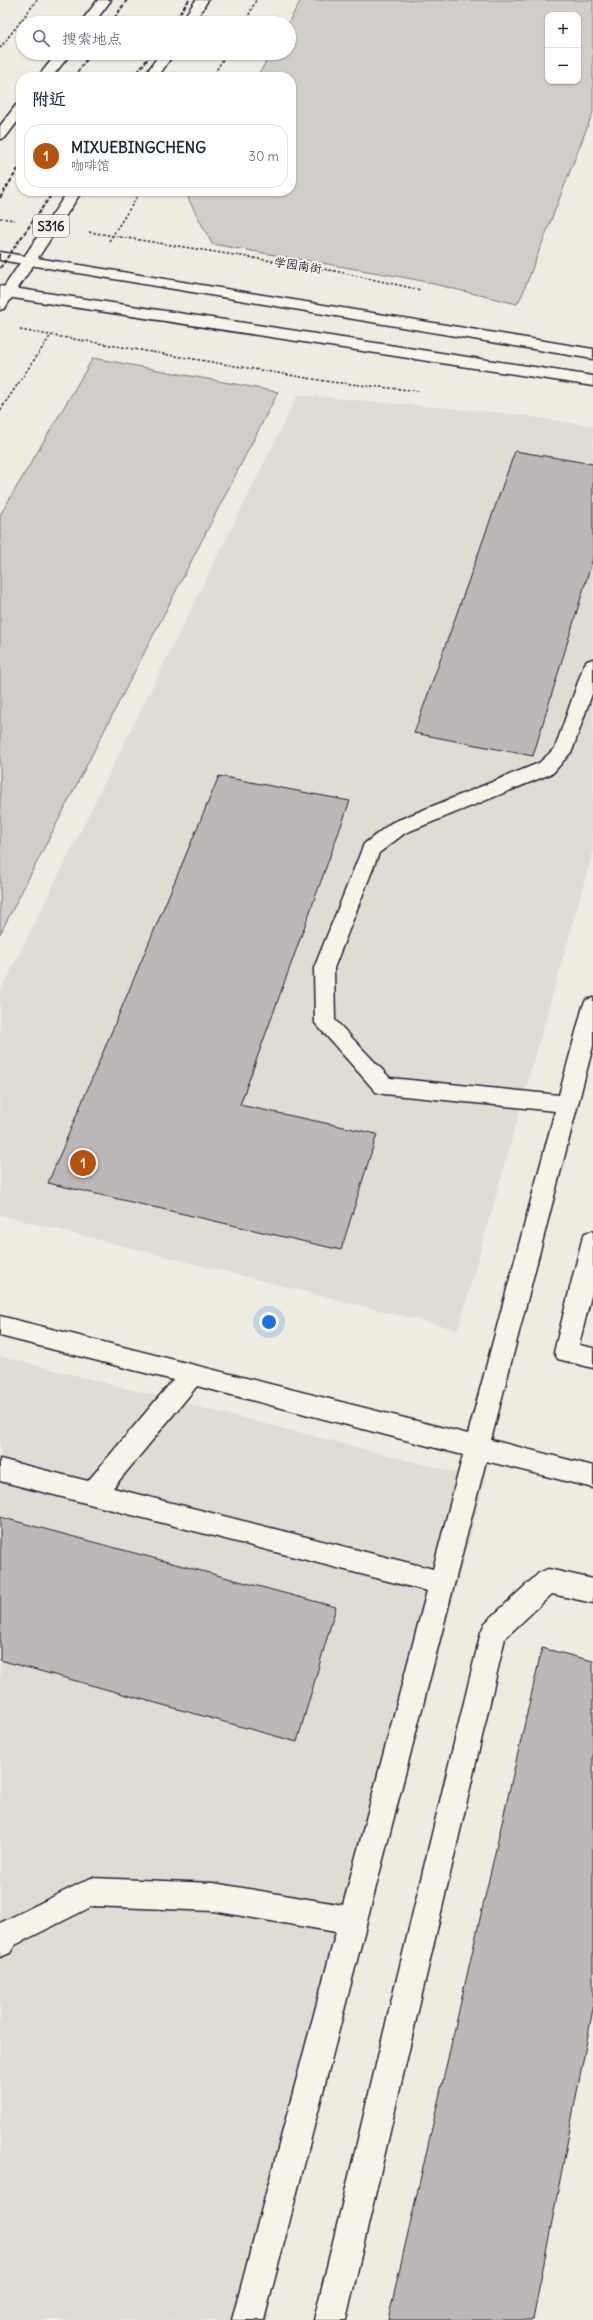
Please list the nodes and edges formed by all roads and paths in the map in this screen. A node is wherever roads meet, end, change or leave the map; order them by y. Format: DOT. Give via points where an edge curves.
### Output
graph roads {
  1 [pos="37,0"];
  2 [pos="105,0"];
  3 [pos="202,0"];
  4 [pos="256,0"];
  5 [pos="25,16"];
  6 [pos="92,16"];
  7 [pos="192,16"];
  8 [pos="248,16"];
  9 [pos="16,27"];
  10 [pos="0,48"];
  11 [pos="58,60"];
  12 [pos="162,60"];
  13 [pos="223,60"];
  14 [pos="49,72"];
  15 [pos="154,72"];
  16 [pos="215,72"];
  17 [pos="16,114"];
  18 [pos="0,135"];
  19 [pos="72,196"];
  20 [pos="0,218"];
  21 [pos="52,225"];
  22 [pos="0,256"];
  23 [pos="28,261"];
  24 [pos="426,291"];
  25 [pos="3,296"];
  26 [pos="14,329"];
  27 [pos="593,354"];
  28 [pos="593,381"];
  29 [pos="424,391"];
  30 [pos="593,665"];
  31 [pos="593,1006"];
  32 [pos="567,1104"];
  33 [pos="593,1240"];
  34 [pos="0,1326"];
  35 [pos="593,1358"];
  36 [pos="192,1375"];
  37 [pos="476,1448"];
  38 [pos="0,1470"];
  39 [pos="593,1477"];
  40 [pos="93,1494"];
  41 [pos="441,1583"];
  42 [pos="593,1591"];
  43 [pos="353,1921"];
  44 [pos="0,1943"];
  45 [pos="248,2320"];
  46 [pos="330,2320"];
  1 -- 5 [label="path"];
  2 -- 6 [label="street"];
  3 -- 7 [label="street"];
  4 -- 8 [label="path"];
  9 -- 10 [label="path"];
  11 -- 14 [label="street"];
  12 -- 15 [label="street"];
  13 -- 16 [label="path"];
  17 -- 18 [label="street"];
  19 -- 21 [label="street, S316"];
  20 -- 21 [label="path, 学园南街"];
  21 -- 23 [label="street, S316"];
  21 -- 24 [label="path, 学园南街" via="335,271"];
  22 -- 23 [label="street"];
  23 -- 25 [label="street, S316"];
  23 -- 27 [label="street"];
  25 -- 28 [label="street"];
  26 -- 29 [label="path" via="331,382"];
  30 -- 32 [label="street" via="563,751 546,768 398,828 371,849 324,968 325,1023 384,1086"];
  31 -- 32 [label="street"];
  32 -- 37 [label="street"];
  33 -- 35 [label="street" via="566,1352"];
  34 -- 36 [label="street"];
  36 -- 37 [label="street"];
  36 -- 40 [label="street"];
  37 -- 39 [label="street"];
  37 -- 41 [label="street"];
  38 -- 40 [label="street"];
  40 -- 41 [label="street"];
  41 -- 43 [label="street"];
  42 -- 46 [label="street" via="548,1580 494,1632"];
  43 -- 44 [label="street" via="213,1897 91,1892 5,1935"];
  43 -- 45 [label="street"];
}
